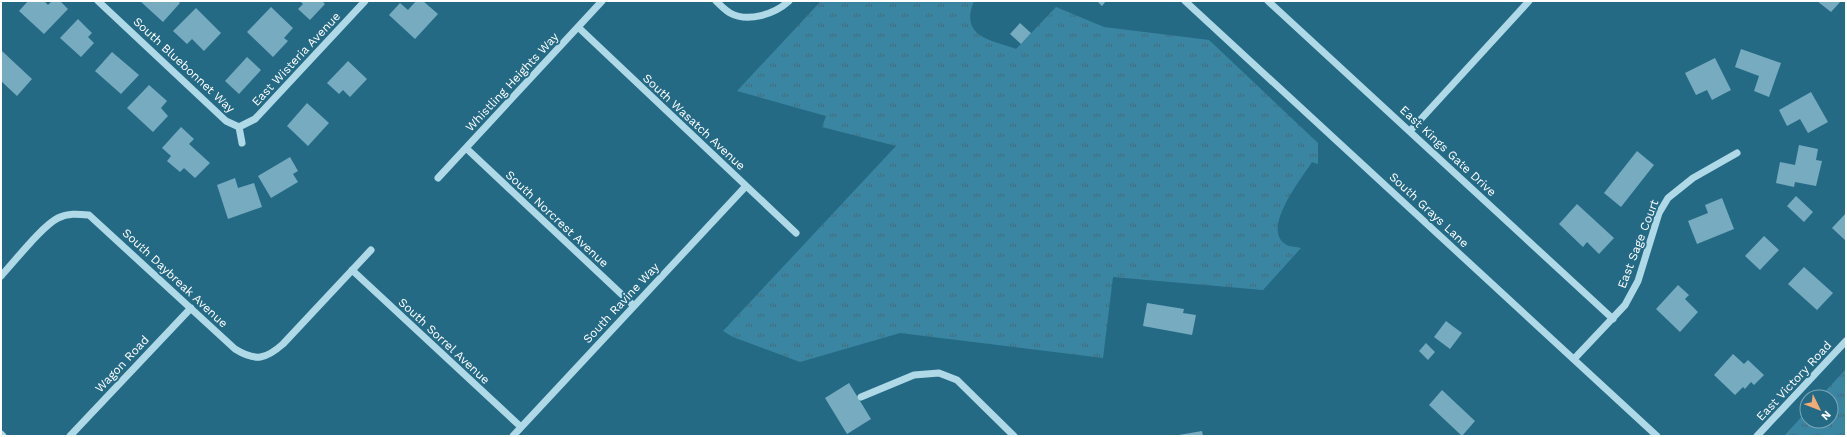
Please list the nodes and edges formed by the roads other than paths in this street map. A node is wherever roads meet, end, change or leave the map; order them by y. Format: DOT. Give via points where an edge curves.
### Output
graph roads {
  1 [pos="98,1"];
  2 [pos="365,1"];
  3 [pos="602,1"];
  4 [pos="716,1"];
  5 [pos="789,1"];
  6 [pos="1185,1"];
  7 [pos="1268,1"];
  8 [pos="1528,1"];
  9 [pos="578,27"];
  10 [pos="239,127"];
  11 [pos="1410,131"];
  12 [pos="242,143"];
  13 [pos="466,148"];
  14 [pos="1737,153"];
  15 [pos="438,178"];
  16 [pos="746,186"];
  17 [pos="796,233"];
  18 [pos="371,250"];
  19 [pos="352,270"];
  20 [pos="1,276"];
  21 [pos="634,306"];
  22 [pos="191,308"];
  23 [pos="1613,319"];
  24 [pos="1846,341"];
  25 [pos="1574,359"];
  26 [pos="861,397"];
  27 [pos="520,427"];
  28 [pos="1,434"];
  29 [pos="3,436"];
  30 [pos="70,436"];
  31 [pos="512,436"];
  32 [pos="1014,436"];
  33 [pos="1657,436"];
  34 [pos="1757,436"];
  1 -- 10 [label="street, South Bluebonnet Way" via="226,121"];
  2 -- 10 [label="street, East Wisteria Avenue" via="255,119"];
  3 -- 9 [label="street, Whistling Heights Way"];
  4 -- 5 [label="street" via="731,14 746,17 778,10"];
  6 -- 25 [label="street, South Grays Lane"];
  7 -- 11 [label="street, East Kings Gate Drive"];
  8 -- 11 [label="street"];
  9 -- 13 [label="street, Whistling Heights Way"];
  9 -- 16 [label="street, South Wasatch Avenue"];
  10 -- 12 [label="street"];
  11 -- 23 [label="street, East Kings Gate Drive"];
  13 -- 15 [label="street, Whistling Heights Way"];
  13 -- 21 [label="street, South Norcrest Avenue"];
  14 -- 23 [label="street, East Sage Court" via="1693,178 1668,198 1659,213 1638,281 1626,305"];
  16 -- 17 [label="street, South Wasatch Avenue"];
  16 -- 21 [label="street, South Ravine Way"];
  18 -- 19 [label="street"];
  19 -- 22 [label="street, South Daybreak Avenue" via="283,344 273,353 261,358 247,356 235,349"];
  19 -- 27 [label="street, South Sorrel Avenue"];
  20 -- 22 [label="street, South Daybreak Avenue" via="46,227 59,218 75,213 89,216 101,225"];
  21 -- 27 [label="street, South Ravine Way"];
  22 -- 30 [label="street, Wagon Road"];
  23 -- 25 [label="street, East Sage Court"];
  24 -- 34 [label="street, East Victory Road"];
  25 -- 33 [label="street, South Grays Lane"];
  26 -- 32 [label="street" via="914,375 939,373 957,380"];
  27 -- 31 [label="street, South Ravine Way"];
  28 -- 29 [label="street"];
}
